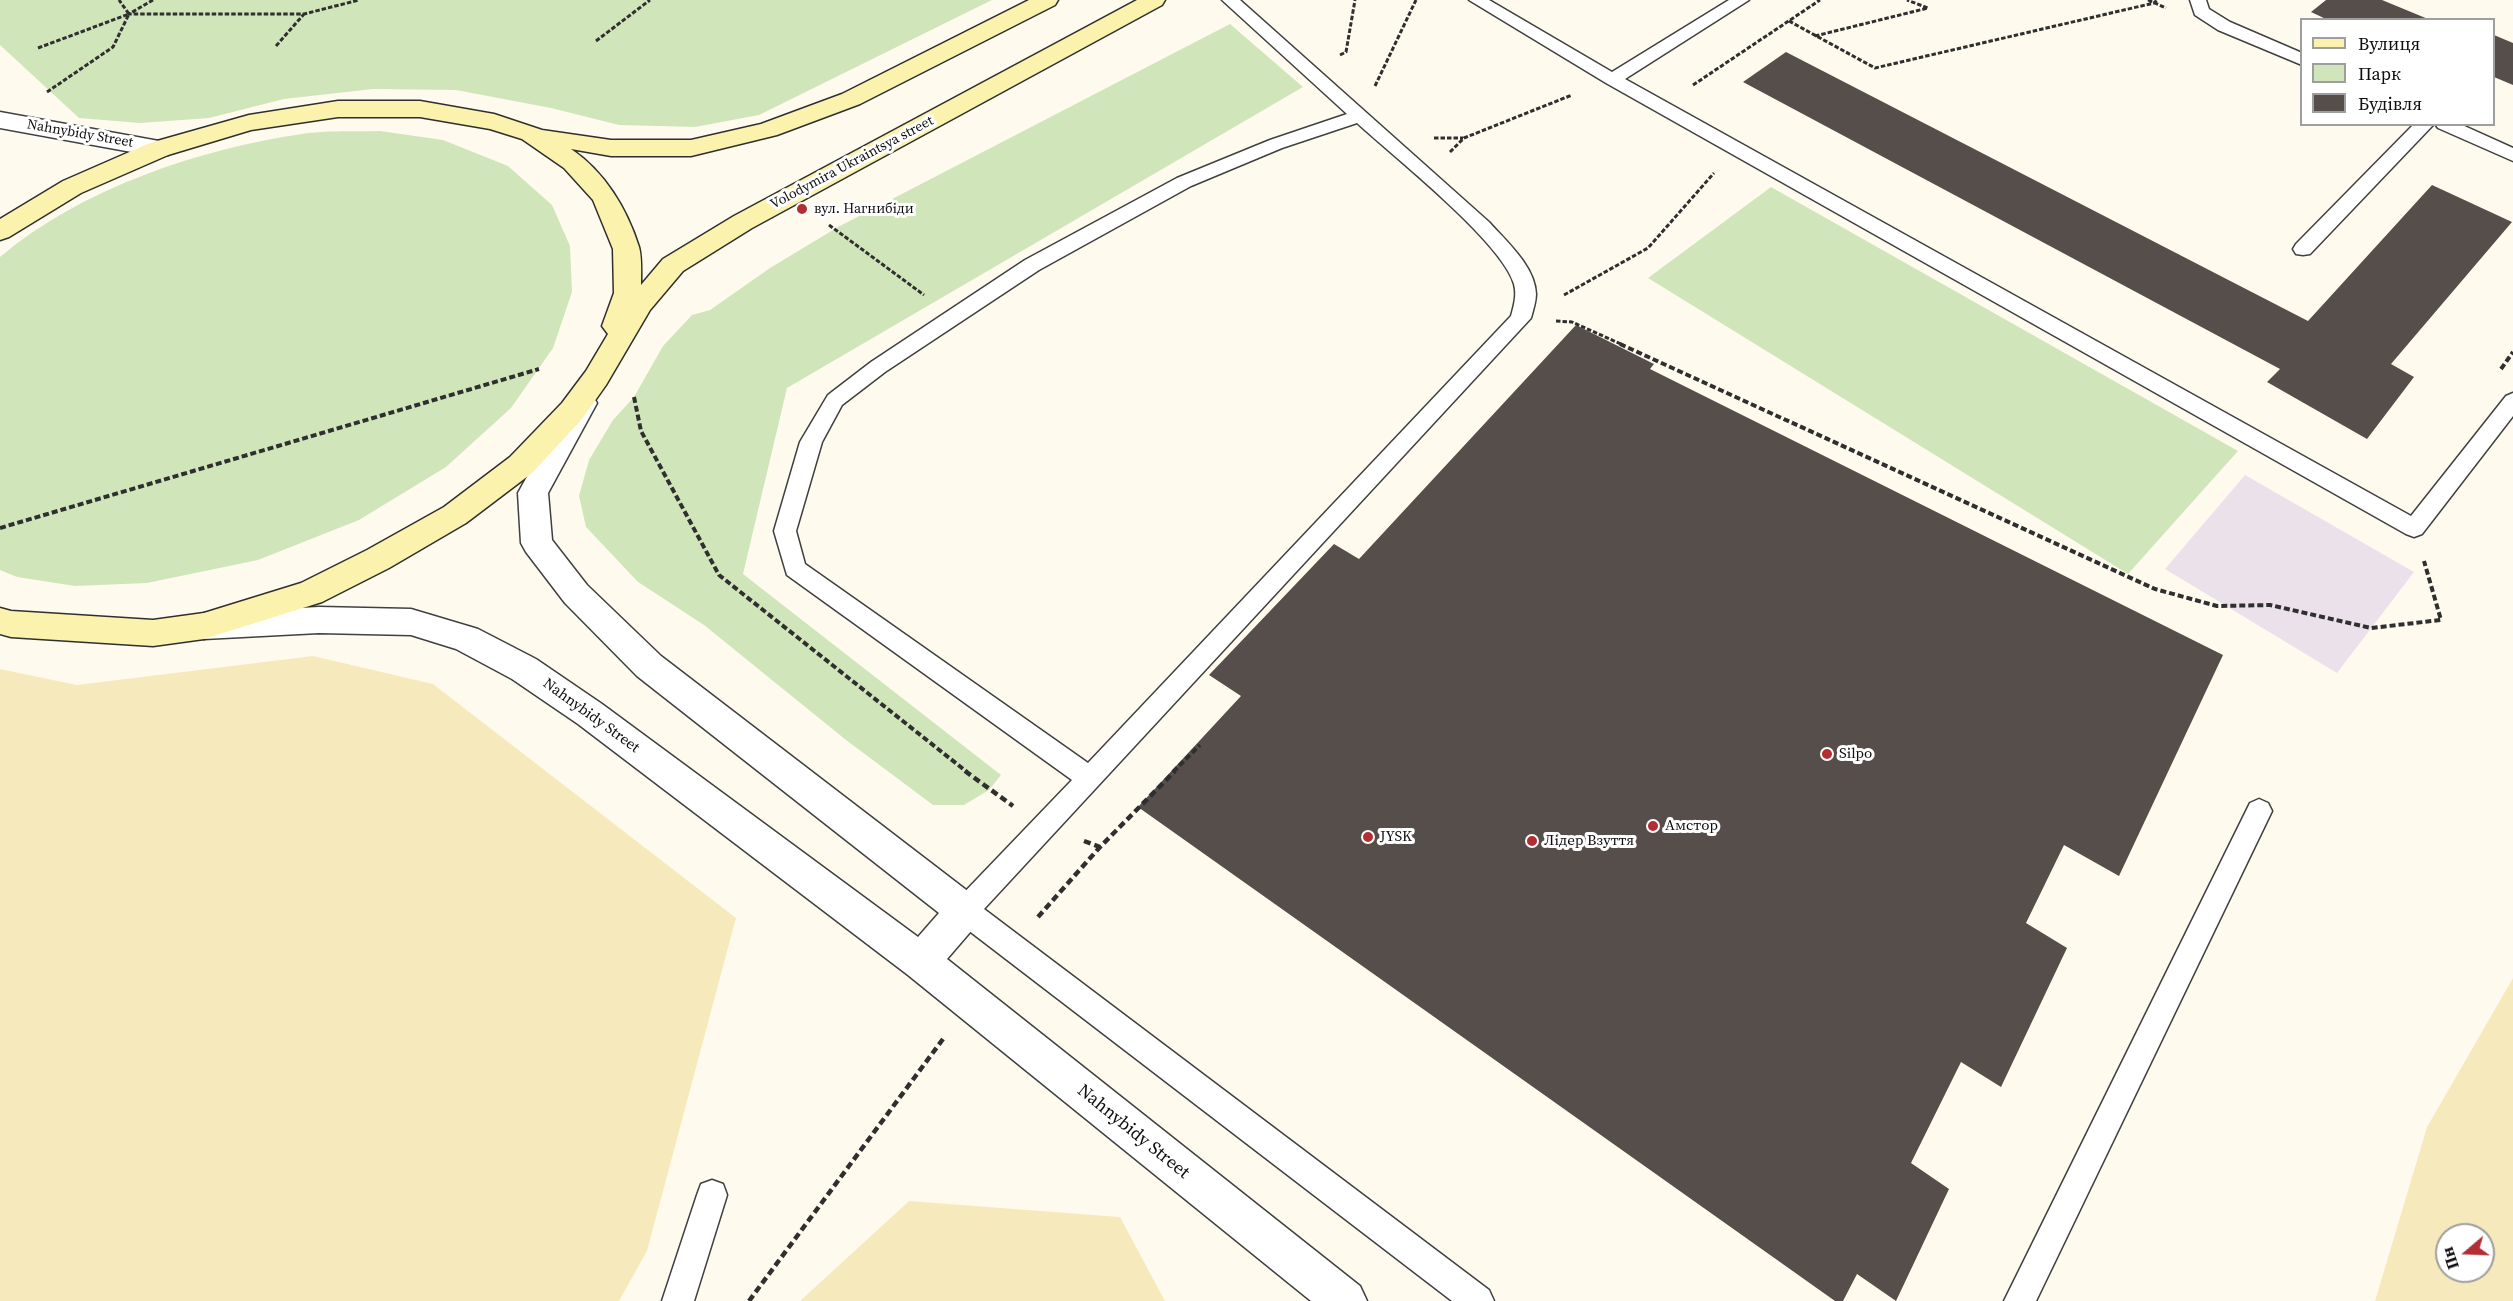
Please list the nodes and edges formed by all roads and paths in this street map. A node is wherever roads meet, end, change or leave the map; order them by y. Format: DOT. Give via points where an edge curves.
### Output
graph roads {
  1 [pos="119,0"];
  2 [pos="153,0"];
  3 [pos="359,0"];
  4 [pos="650,0"];
  5 [pos="1047,0"];
  6 [pos="1154,0"];
  7 [pos="1230,0"];
  8 [pos="1355,0"];
  9 [pos="1416,0"];
  10 [pos="1477,0"];
  11 [pos="1741,0"];
  12 [pos="1907,0"];
  13 [pos="2157,0"];
  14 [pos="2198,0"];
  15 [pos="129,14"];
  16 [pos="304,14"];
  17 [pos="1790,21"];
  18 [pos="1815,36"];
  19 [pos="596,41"];
  20 [pos="276,46"];
  21 [pos="38,48"];
  22 [pos="2300,60"];
  23 [pos="1310,71"];
  24 [pos="1612,79"];
  25 [pos="1693,86"];
  26 [pos="1703,91"];
  27 [pos="40,95"];
  28 [pos="1360,116"];
  29 [pos="0,120"];
  30 [pos="2423,126"];
  31 [pos="2449,126"];
  32 [pos="531,134"];
  33 [pos="159,149"];
  34 [pos="1740,149"];
  35 [pos="2513,154"];
  36 [pos="1426,176"];
  37 [pos="829,225"];
  38 [pos="0,231"];
  39 [pos="2303,249"];
  40 [pos="953,316"];
  41 [pos="1521,318"];
  42 [pos="2513,352"];
  43 [pos="539,369"];
  44 [pos="2499,370"];
  45 [pos="596,378"];
  46 [pos="634,397"];
  47 [pos="2513,401"];
  48 [pos="0,528"];
  49 [pos="2414,528"];
  50 [pos="0,621"];
  51 [pos="204,626"];
  52 [pos="1088,777"];
  53 [pos="2259,811"];
  54 [pos="1044,825"];
  55 [pos="1100,847"];
  56 [pos="965,911"];
  57 [pos="921,962"];
  58 [pos="712,1195"];
  59 [pos="678,1301"];
  60 [pos="1345,1301"];
  61 [pos="1478,1301"];
  62 [pos="2020,1301"];
  1 -- 15 [label="path"];
  2 -- 15 [label="path"];
  3 -- 16 [label="path"];
  4 -- 19 [label="path"];
  5 -- 32 [label="street, Volodymira Ukraintsya street" via="851,99 768,130 691,148 611,148"];
  6 -- 45 [label="street, Volodymira Ukraintsya street" via="743,222 673,265 640,304"];
  7 -- 23 [label="lane"];
  8 -- 23 [label="path" via="1346,52"];
  9 -- 28 [label="path"];
  10 -- 24 [label="lane"];
  11 -- 24 [label="lane"];
  12 -- 18 [label="path" via="1928,8"];
  13 -- 18 [label="path" via="1875,68"];
  14 -- 22 [label="lane" via="2201,11 2224,26"];
  15 -- 16 [label="path"];
  15 -- 21 [label="path"];
  15 -- 27 [label="path" via="113,47"];
  16 -- 20 [label="path"];
  17 -- 18 [label="path"];
  23 -- 28 [label="lane"];
  24 -- 34 [label="lane"];
  24 -- 36 [label="path" via="1464,138"];
  25 -- 26 [label="path"];
  28 -- 36 [label="lane"];
  28 -- 40 [label="lane" via="1276,144 1184,182 1032,265"];
  29 -- 33 [label="street, Nahnybidy Street"];
  30 -- 39 [label="lane"];
  31 -- 35 [label="lane"];
  32 -- 33 [label="street, Volodymira Ukraintsya street" via="494,122 420,109 338,109 249,123"];
  32 -- 45 [label="street, Volodymira Ukraintsya street" via="573,162 605,197 626,249 628,293"];
  33 -- 38 [label="street, Volodymira Ukraintsya street" via="72,188"];
  34 -- 41 [label="path" via="1713,173 1648,248"];
  34 -- 49 [label="lane"];
  36 -- 41 [label="lane" via="1482,226 1510,260 1526,296"];
  37 -- 40 [label="path"];
  40 -- 52 [label="lane" via="835,400 811,442 785,531 795,569"];
  41 -- 49 [label="path" via="1572,322 2155,589 2217,606 2270,605 2371,628 2440,620"];
  41 -- 52 [label="lane"];
  42 -- 44 [label="path"];
  43 -- 48 [label="path"];
  45 -- 51 [label="street, Volodymira Ukraintsya street" via="572,411 521,465 455,515 311,593"];
  45 -- 56 [label="street" via="533,494 537,543 576,594 649,666"];
  46 -- 54 [label="path" via="640,431 719,575 989,790"];
  47 -- 49 [label="lane"];
  50 -- 51 [label="street, Volodymira Ukraintsya street" via="153,633"];
  51 -- 57 [label="street, Nahnybidy Street" via="319,620 411,622 466,639 524,669 590,714"];
  52 -- 54 [label="lane"];
  53 -- 62 [label="lane"];
  54 -- 55 [label="path"];
  54 -- 56 [label="lane"];
  56 -- 57 [label="street"];
  56 -- 61 [label="lane"];
  57 -- 60 [label="street, Nahnybidy Street"];
  58 -- 59 [label="lane"];
}
